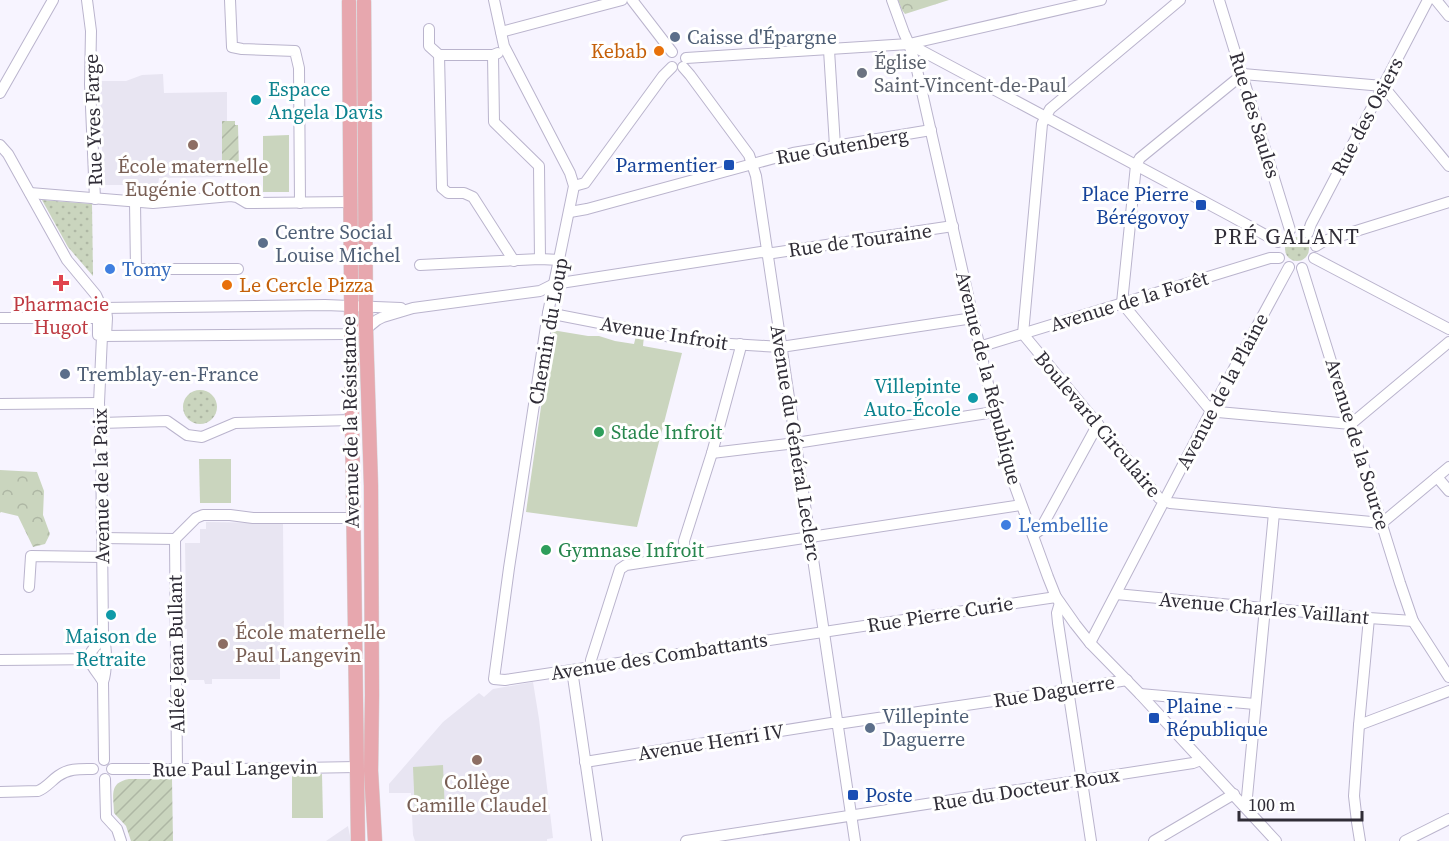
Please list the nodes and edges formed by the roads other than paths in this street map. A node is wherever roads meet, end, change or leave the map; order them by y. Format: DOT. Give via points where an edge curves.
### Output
graph roads {
  1 [pos="52,0"];
  2 [pos="87,0"];
  3 [pos="230,0"];
  4 [pos="494,0"];
  5 [pos="622,0"];
  6 [pos="632,0"];
  7 [pos="891,0"];
  8 [pos="1101,0"];
  9 [pos="1180,0"];
  10 [pos="1220,0"];
  11 [pos="1428,0"];
  12 [pos="1436,0"];
  13 [pos="347,1"];
  14 [pos="365,1"];
  15 [pos="1449,16"];
  16 [pos="429,29"];
  17 [pos="501,32"];
  18 [pos="909,45"];
  19 [pos="506,50"];
  20 [pos="829,50"];
  21 [pos="672,52"];
  22 [pos="439,55"];
  23 [pos="493,56"];
  24 [pos="937,60"];
  25 [pos="680,64"];
  26 [pos="917,70"];
  27 [pos="1243,74"];
  28 [pos="1383,86"];
  29 [pos="0,93"];
  30 [pos="1045,117"];
  31 [pos="931,130"];
  32 [pos="0,145"];
  33 [pos="835,146"];
  34 [pos="752,163"];
  35 [pos="1136,165"];
  36 [pos="1449,166"];
  37 [pos="574,186"];
  38 [pos="30,193"];
  39 [pos="95,199"];
  40 [pos="135,202"];
  41 [pos="351,202"];
  42 [pos="1449,202"];
  43 [pos="300,203"];
  44 [pos="570,212"];
  45 [pos="953,226"];
  46 [pos="1290,230"];
  47 [pos="1308,233"];
  48 [pos="1278,242"];
  49 [pos="1316,246"];
  50 [pos="767,253"];
  51 [pos="1279,258"];
  52 [pos="1314,258"];
  53 [pos="540,259"];
  54 [pos="560,260"];
  55 [pos="514,261"];
  56 [pos="420,265"];
  57 [pos="1289,267"];
  58 [pos="1302,268"];
  59 [pos="238,269"];
  60 [pos="554,284"];
  61 [pos="1122,303"];
  62 [pos="351,306"];
  63 [pos="367,307"];
  64 [pos="413,308"];
  65 [pos="102,312"];
  66 [pos="548,313"];
  67 [pos="0,318"];
  68 [pos="973,318"];
  69 [pos="366,329"];
  70 [pos="1449,329"];
  71 [pos="352,333"];
  72 [pos="1023,334"];
  73 [pos="104,336"];
  74 [pos="1449,342"];
  75 [pos="740,344"];
  76 [pos="781,347"];
  77 [pos="979,347"];
  78 [pos="99,403"];
  79 [pos="0,404"];
  80 [pos="1211,411"];
  81 [pos="994,412"];
  82 [pos="352,420"];
  83 [pos="101,423"];
  84 [pos="1098,424"];
  85 [pos="1351,424"];
  86 [pos="796,443"];
  87 [pos="712,453"];
  88 [pos="1449,467"];
  89 [pos="1437,477"];
  90 [pos="1449,491"];
  91 [pos="1164,501"];
  92 [pos="1021,505"];
  93 [pos="1274,513"];
  94 [pos="354,518"];
  95 [pos="1382,523"];
  96 [pos="1033,535"];
  97 [pos="810,537"];
  98 [pos="102,538"];
  99 [pos="175,539"];
  100 [pos="685,556"];
  101 [pos="102,557"];
  102 [pos="29,587"];
  103 [pos="1116,594"];
  104 [pos="1058,600"];
  105 [pos="1264,608"];
  106 [pos="1369,618"];
  107 [pos="1413,621"];
  108 [pos="824,632"];
  109 [pos="103,636"];
  110 [pos="1090,643"];
  111 [pos="89,659"];
  112 [pos="105,659"];
  113 [pos="0,660"];
  114 [pos="591,666"];
  115 [pos="572,670"];
  116 [pos="1449,677"];
  117 [pos="494,678"];
  118 [pos="1127,680"];
  119 [pos="103,682"];
  120 [pos="1068,690"];
  121 [pos="1449,691"];
  122 [pos="1140,694"];
  123 [pos="1255,704"];
  124 [pos="838,723"];
  125 [pos="1359,725"];
  126 [pos="104,760"];
  127 [pos="1201,760"];
  128 [pos="585,762"];
  129 [pos="357,767"];
  130 [pos="93,769"];
  131 [pos="112,769"];
  132 [pos="177,770"];
  133 [pos="105,779"];
  134 [pos="1082,780"];
  135 [pos="0,792"];
  136 [pos="1233,794"];
  137 [pos="1244,806"];
  138 [pos="851,815"];
  139 [pos="1449,819"];
  140 [pos="1426,830"];
  141 [pos="121,841"];
  142 [pos="358,841"];
  143 [pos="375,841"];
  144 [pos="597,841"];
  145 [pos="686,841"];
  146 [pos="855,841"];
  147 [pos="1090,841"];
  148 [pos="1154,841"];
  149 [pos="1276,841"];
  150 [pos="1360,841"];
  151 [pos="1405,841"];
  152 [pos="1432,841"];
  1 -- 29 [label="street"];
  2 -- 39 [label="street, Rue Yves Farge"];
  3 -- 43 [label="street" via="232,47 295,51 299,68"];
  4 -- 17 [label="street"];
  5 -- 17 [label="street"];
  6 -- 21 [label="street"];
  7 -- 18 [label="street, Avenue de la République"];
  8 -- 18 [label="street"];
  9 -- 30 [label="street"];
  10 -- 27 [label="street, Rue des Saules"];
  11 -- 28 [label="street, Rue des Osiers"];
  12 -- 15 [label="street"];
  13 -- 14 [label="main road, Avenue de la Résistance"];
  13 -- 41 [label="main road, Avenue de la Résistance"];
  14 -- 63 [label="main road, Avenue de la Résistance"];
  16 -- 22 [label="street" via="429,46"];
  17 -- 19 [label="street"];
  18 -- 20 [label="street"];
  18 -- 24 [label="street"];
  18 -- 26 [label="street, Avenue de la République"];
  19 -- 23 [label="street"];
  19 -- 37 [label="street"];
  20 -- 25 [label="street"];
  20 -- 33 [label="street"];
  21 -- 25 [label="street" via="668,59"];
  21 -- 25 [label="street" via="684,53"];
  22 -- 23 [label="street"];
  22 -- 55 [label="street" via="442,188 448,193 473,197"];
  23 -- 53 [label="street" via="494,122 539,166"];
  24 -- 26 [label="street"];
  24 -- 30 [label="street"];
  25 -- 34 [label="street, Avenue du Général Leclerc"];
  25 -- 37 [label="street" via="663,76 585,183"];
  26 -- 31 [label="street, Avenue de la République"];
  27 -- 28 [label="street"];
  27 -- 35 [label="street"];
  27 -- 46 [label="street, Rue des Saules"];
  28 -- 36 [label="street"];
  28 -- 47 [label="street, Rue des Osiers"];
  30 -- 35 [label="street"];
  30 -- 72 [label="street, Boulevard Circulaire"];
  31 -- 33 [label="street, Rue Gutenberg"];
  31 -- 45 [label="street, Avenue de la République"];
  32 -- 38 [label="street, Avenue de la Paix"];
  33 -- 34 [label="street, Rue Gutenberg"];
  34 -- 44 [label="street, Rue Gutenberg"];
  34 -- 50 [label="street, Avenue du Général Leclerc"];
  35 -- 48 [label="street"];
  35 -- 61 [label="street"];
  37 -- 44 [label="street, Chemin du Loup"];
  38 -- 39 [label="street"];
  38 -- 65 [label="street, Avenue de la Paix" via="67,260 96,295"];
  39 -- 40 [label="street, Rue Yves Farge"];
  40 -- 43 [label="street, Rue Yves Farge" via="231,196 247,203"];
  40 -- 59 [label="street" via="136,269"];
  41 -- 43 [label="street, Rue Yves Farge"];
  41 -- 62 [label="main road, Avenue de la Résistance"];
  42 -- 49 [label="street" via="1324,240"];
  44 -- 54 [label="street, Chemin du Loup"];
  45 -- 50 [label="street, Rue de Touraine"];
  45 -- 68 [label="street, Avenue de la République"];
  46 -- 47 [label="street"];
  46 -- 48 [label="street"];
  47 -- 49 [label="street"];
  48 -- 51 [label="street"];
  49 -- 52 [label="street"];
  50 -- 60 [label="street, Rue de Touraine"];
  50 -- 76 [label="street, Avenue du Général Leclerc"];
  51 -- 57 [label="street"];
  51 -- 61 [label="street, Avenue de la Forêt"];
  52 -- 58 [label="street"];
  52 -- 70 [label="street"];
  53 -- 54 [label="street"];
  53 -- 55 [label="street"];
  54 -- 60 [label="street, Chemin du Loup"];
  55 -- 56 [label="street"];
  57 -- 58 [label="street"];
  57 -- 80 [label="street, Avenue de la Plaine"];
  58 -- 85 [label="street, Avenue de la Source"];
  60 -- 64 [label="street, Rue de Touraine" via="540,291"];
  60 -- 66 [label="street, Chemin du Loup"];
  61 -- 72 [label="street, Avenue de la Forêt"];
  61 -- 80 [label="street"];
  62 -- 63 [label="street"];
  62 -- 65 [label="street"];
  62 -- 71 [label="main road, Avenue de la Résistance"];
  63 -- 64 [label="street"];
  63 -- 69 [label="main road, Avenue de la Résistance"];
  64 -- 69 [label="street" via="383,317"];
  65 -- 67 [label="street"];
  65 -- 73 [label="street, Avenue de la Paix" via="98,335"];
  66 -- 75 [label="street, Avenue Infroit" via="697,342"];
  66 -- 117 [label="street, Chemin du Loup"];
  68 -- 76 [label="street, Avenue Infroit"];
  68 -- 77 [label="street, Avenue de la République"];
  69 -- 71 [label="street"];
  69 -- 143 [label="main road, Avenue de la Résistance"];
  71 -- 73 [label="street"];
  71 -- 82 [label="main road, Avenue de la Résistance"];
  72 -- 77 [label="street, Avenue de la Forêt"];
  72 -- 84 [label="street, Boulevard Circulaire"];
  73 -- 78 [label="street, Avenue de la Paix"];
  74 -- 85 [label="street"];
  75 -- 76 [label="street, Avenue Infroit"];
  75 -- 87 [label="street"];
  76 -- 86 [label="street, Avenue du Général Leclerc"];
  77 -- 81 [label="street, Avenue de la République"];
  78 -- 79 [label="street"];
  78 -- 83 [label="street, Avenue de la Paix"];
  80 -- 85 [label="street"];
  80 -- 91 [label="street, Avenue de la Plaine"];
  81 -- 86 [label="street"];
  81 -- 92 [label="street, Avenue de la République"];
  82 -- 83 [label="street" via="235,423 202,437 186,435 167,421"];
  82 -- 94 [label="main road, Avenue de la Résistance"];
  83 -- 98 [label="street, Avenue de la Paix"];
  84 -- 91 [label="street, Boulevard Circulaire"];
  84 -- 96 [label="street" via="1040,530"];
  85 -- 95 [label="street, Avenue de la Source"];
  86 -- 87 [label="street"];
  86 -- 97 [label="street, Avenue du Général Leclerc"];
  87 -- 100 [label="street" via="684,541"];
  88 -- 89 [label="street"];
  89 -- 90 [label="street"];
  89 -- 95 [label="street"];
  91 -- 93 [label="street, Boulevard Circulaire"];
  91 -- 103 [label="street, Avenue de la Plaine"];
  92 -- 96 [label="street, Avenue de la République"];
  92 -- 97 [label="street"];
  93 -- 95 [label="street, Boulevard Circulaire"];
  93 -- 105 [label="street"];
  94 -- 99 [label="street" via="203,515"];
  94 -- 129 [label="main road, Avenue de la Résistance"];
  95 -- 107 [label="street, Avenue de la Source"];
  96 -- 104 [label="street, Avenue de la République"];
  97 -- 100 [label="street"];
  97 -- 108 [label="street, Avenue du Général Leclerc"];
  98 -- 99 [label="street"];
  98 -- 101 [label="street, Avenue de la Paix"];
  99 -- 132 [label="street, Allée Jean Bullant"];
  100 -- 114 [label="street" via="620,569"];
  101 -- 102 [label="street" via="31,556"];
  101 -- 109 [label="street, Avenue de la Paix"];
  103 -- 105 [label="street, Avenue Charles Vaillant"];
  103 -- 110 [label="street, Avenue de la Plaine"];
  104 -- 108 [label="street, Rue Pierre Curie"];
  104 -- 110 [label="street, Avenue de la République"];
  104 -- 120 [label="street"];
  105 -- 106 [label="street, Avenue Charles Vaillant"];
  105 -- 123 [label="street"];
  106 -- 107 [label="street, Avenue Charles Vaillant"];
  106 -- 125 [label="street"];
  107 -- 116 [label="street, Avenue de la Source"];
  108 -- 114 [label="street, Avenue des Combattants"];
  108 -- 124 [label="street, Avenue du Général Leclerc"];
  109 -- 111 [label="street"];
  109 -- 112 [label="street, Avenue de la Paix"];
  110 -- 118 [label="street, Avenue de la République"];
  111 -- 112 [label="street"];
  111 -- 113 [label="street"];
  111 -- 119 [label="street"];
  112 -- 119 [label="street, Avenue de la Paix"];
  114 -- 115 [label="street, Avenue des Combattants"];
  115 -- 117 [label="street, Avenue des Combattants" via="505,680"];
  115 -- 128 [label="street"];
  118 -- 120 [label="street, Rue Daguerre"];
  118 -- 122 [label="street, Avenue de la République"];
  119 -- 126 [label="street, Avenue de la Paix"];
  120 -- 124 [label="street, Rue Daguerre"];
  120 -- 134 [label="street"];
  121 -- 125 [label="street"];
  122 -- 123 [label="street"];
  122 -- 127 [label="street, Avenue de la République"];
  123 -- 137 [label="street"];
  124 -- 128 [label="street, Avenue Henri IV"];
  124 -- 138 [label="street, Avenue du Général Leclerc"];
  125 -- 150 [label="street" via="1354,796"];
  126 -- 130 [label="street" via="98,761"];
  126 -- 131 [label="street"];
  127 -- 134 [label="street, Rue du Docteur Roux"];
  127 -- 136 [label="street, Avenue de la République"];
  128 -- 144 [label="street"];
  129 -- 132 [label="street, Rue Paul Langevin"];
  129 -- 142 [label="main road, Avenue de la Résistance"];
  130 -- 133 [label="street" via="98,778"];
  130 -- 135 [label="street" via="70,770 38,791"];
  131 -- 132 [label="street, Rue Paul Langevin"];
  131 -- 133 [label="street"];
  133 -- 141 [label="street" via="106,816"];
  134 -- 138 [label="street, Rue du Docteur Roux"];
  134 -- 147 [label="street"];
  136 -- 137 [label="street, Avenue de la République"];
  136 -- 148 [label="street"];
  137 -- 149 [label="street, Avenue de la République"];
  138 -- 145 [label="street, Rue du Docteur Roux"];
  138 -- 146 [label="street, Avenue du Général Leclerc"];
  139 -- 140 [label="street"];
  140 -- 151 [label="street"];
  140 -- 152 [label="street"];
}
